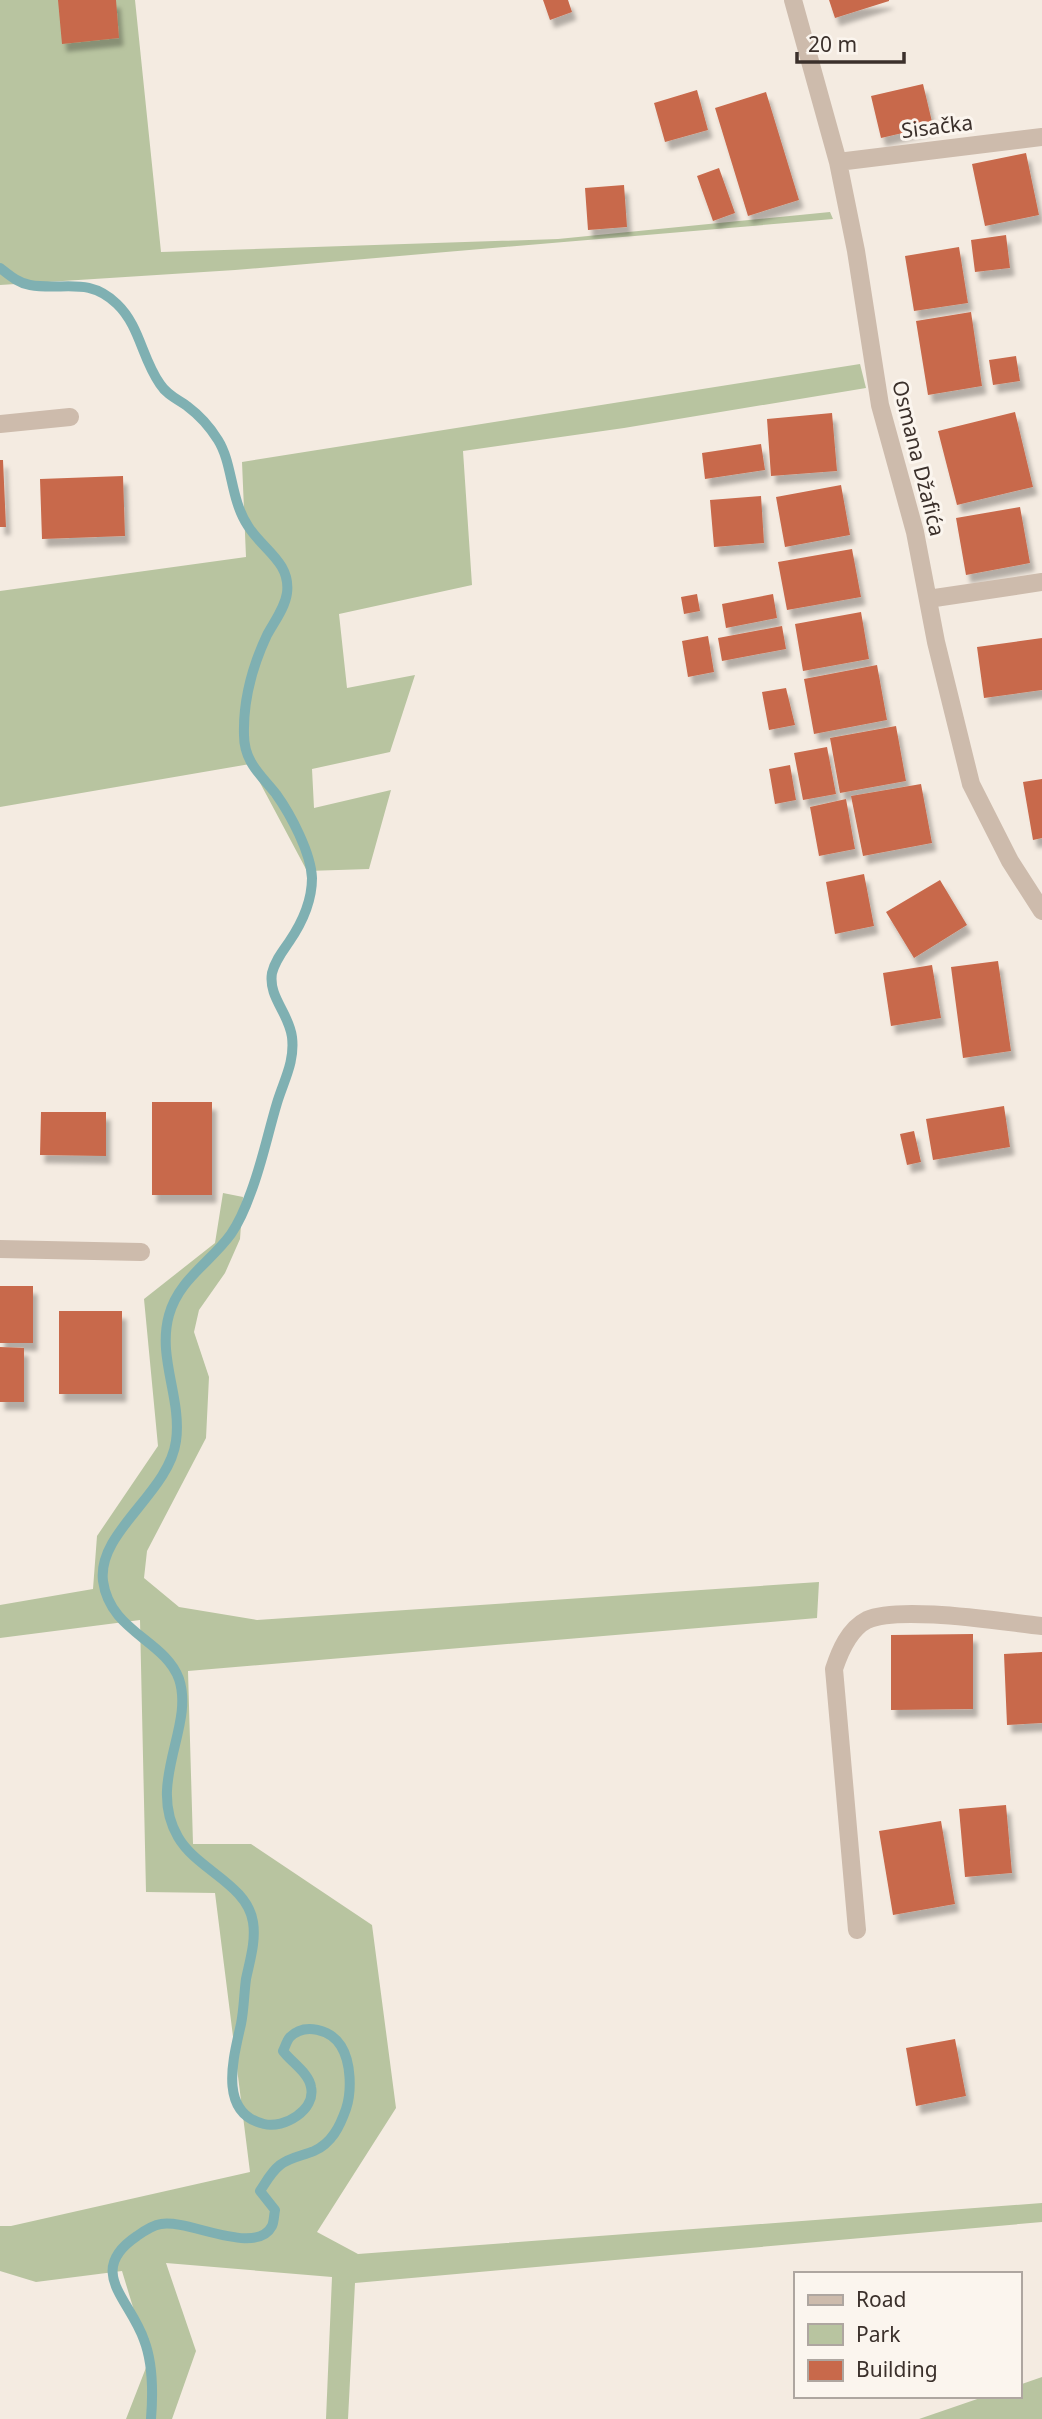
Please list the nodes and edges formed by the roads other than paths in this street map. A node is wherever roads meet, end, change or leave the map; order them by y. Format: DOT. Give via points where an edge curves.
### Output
graph roads {
  1 [pos="793,0"];
  2 [pos="1042,137"];
  3 [pos="838,162"];
  4 [pos="69,417"];
  5 [pos="0,424"];
  6 [pos="1042,582"];
  7 [pos="928,599"];
  8 [pos="1042,911"];
  9 [pos="0,1249"];
  10 [pos="141,1252"];
  11 [pos="1042,1626"];
  12 [pos="857,1930"];
  1 -- 3 [label="street, Osmana Džafića"];
  2 -- 3 [label="street, Sisačka"];
  3 -- 7 [label="street, Osmana Džafića" via="880,405"];
  4 -- 5 [label="street"];
  6 -- 7 [label="street"];
  7 -- 8 [label="street, Osmana Džafića" via="971,784"];
  9 -- 10 [label="street"];
  11 -- 12 [label="street" via="887,1615 866,1621 842,1646 834,1669"];
}
